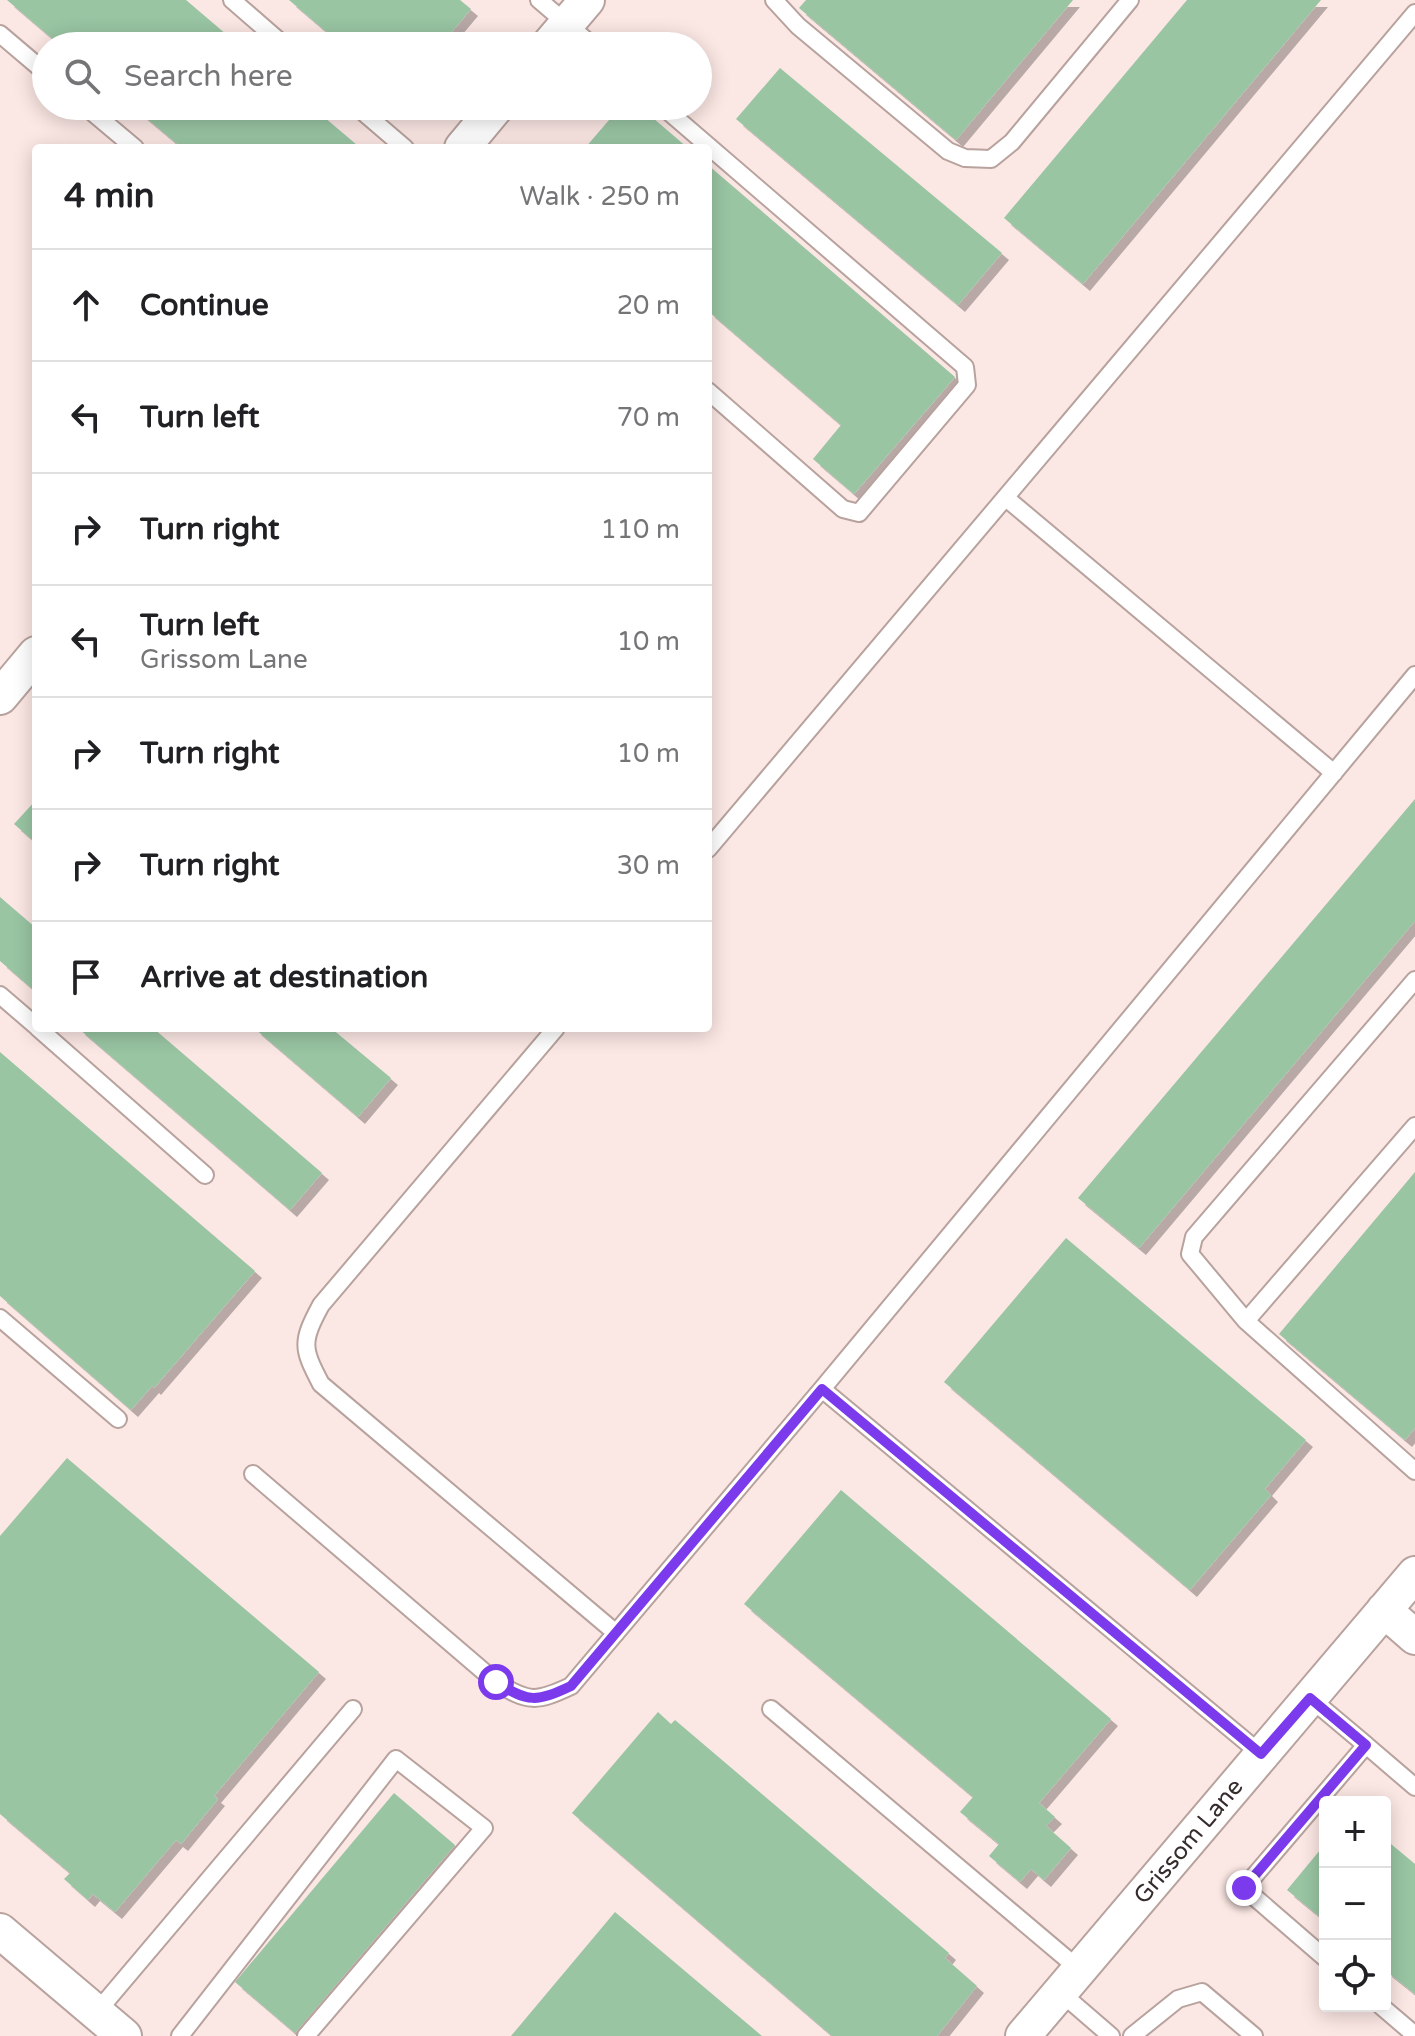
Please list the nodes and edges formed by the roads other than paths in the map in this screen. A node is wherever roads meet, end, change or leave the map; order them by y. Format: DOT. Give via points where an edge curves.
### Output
graph roads {
  1 [pos="232,0"];
  2 [pos="539,0"];
  3 [pos="774,0"];
  4 [pos="1130,0"];
  5 [pos="1415,13"];
  6 [pos="567,23"];
  7 [pos="269,32"];
  8 [pos="0,34"];
  9 [pos="32,61"];
  10 [pos="102,120"];
  11 [pos="372,120"];
  12 [pos="485,120"];
  13 [pos="678,120"];
  14 [pos="130,144"];
  15 [pos="400,144"];
  16 [pos="465,144"];
  17 [pos="706,144"];
  18 [pos="712,149"];
  19 [pos="712,394"];
  20 [pos="1006,498"];
  21 [pos="32,659"];
  22 [pos="1415,675"];
  23 [pos="0,697"];
  24 [pos="1334,773"];
  25 [pos="712,844"];
  26 [pos="1415,980"];
  27 [pos="0,995"];
  28 [pos="32,1023"];
  29 [pos="43,1032"];
  30 [pos="553,1032"];
  31 [pos="1415,1126"];
  32 [pos="205,1175"];
  33 [pos="0,1318"];
  34 [pos="1246,1321"];
  35 [pos="822,1389"];
  36 [pos="118,1419"];
  37 [pos="1413,1466"];
  38 [pos="253,1474"];
  39 [pos="1415,1574"];
  40 [pos="1384,1610"];
  41 [pos="616,1633"];
  42 [pos="1415,1637"];
  43 [pos="1310,1698"];
  44 [pos="353,1709"];
  45 [pos="771,1709"];
  46 [pos="1366,1745"];
  47 [pos="1261,1754"];
  48 [pos="1415,1787"];
  49 [pos="0,1931"];
  50 [pos="1319,1953"];
  51 [pos="1070,1981"];
  52 [pos="1388,2012"];
  53 [pos="96,2013"];
  54 [pos="1415,2035"];
  55 [pos="124,2036"];
  56 [pos="180,2036"];
  57 [pos="306,2036"];
  58 [pos="1023,2036"];
  59 [pos="1111,2036"];
  60 [pos="1132,2036"];
  61 [pos="1254,2036"];
  1 -- 7 [label="lane"];
  2 -- 6 [label="lane"];
  3 -- 4 [label="lane" via="948,151 991,159 1012,142"];
  5 -- 20 [label="lane"];
  8 -- 9 [label="lane"];
  10 -- 14 [label="lane"];
  11 -- 15 [label="lane"];
  12 -- 16 [label="street"];
  13 -- 17 [label="lane"];
  18 -- 19 [label="lane" via="965,367 967,385 859,513 843,509"];
  20 -- 24 [label="lane"];
  20 -- 25 [label="lane"];
  21 -- 23 [label="street"];
  22 -- 24 [label="lane"];
  24 -- 35 [label="lane"];
  26 -- 34 [label="lane" via="1194,1237 1190,1254"];
  27 -- 28 [label="lane"];
  29 -- 32 [label="lane"];
  30 -- 41 [label="lane" via="321,1305 306,1332 307,1356 321,1384"];
  31 -- 34 [label="lane"];
  33 -- 36 [label="lane"];
  34 -- 37 [label="lane"];
  35 -- 41 [label="lane"];
  35 -- 47 [label="lane"];
  38 -- 41 [label="lane" via="517,1696 544,1698 571,1686"];
  39 -- 40 [label="street, Grissom Lane"];
  40 -- 42 [label="street"];
  40 -- 43 [label="street, Grissom Lane"];
  43 -- 46 [label="lane"];
  43 -- 47 [label="street, Grissom Lane"];
  44 -- 53 [label="lane"];
  45 -- 51 [label="lane"];
  46 -- 48 [label="lane"];
  46 -- 50 [label="lane" via="1244,1888"];
  47 -- 51 [label="street, Grissom Lane"];
  49 -- 53 [label="street"];
  51 -- 58 [label="street, Grissom Lane"];
  51 -- 59 [label="lane"];
  52 -- 54 [label="lane"];
  53 -- 55 [label="street"];
  56 -- 57 [label="lane" via="396,1759 484,1828"];
  60 -- 61 [label="lane" via="1178,1999 1202,1992"];
}
